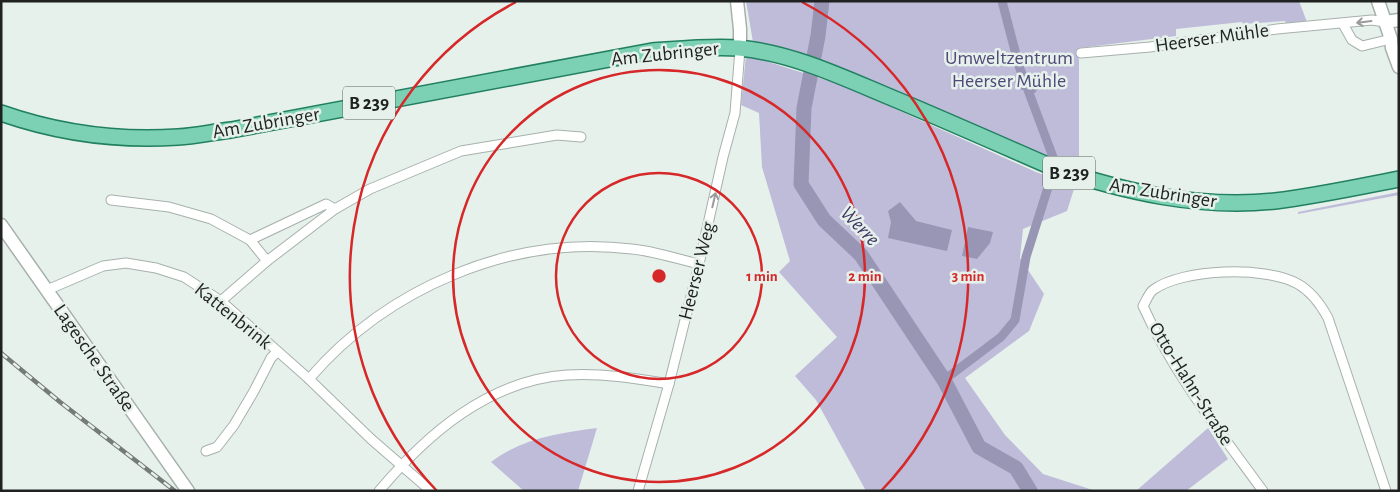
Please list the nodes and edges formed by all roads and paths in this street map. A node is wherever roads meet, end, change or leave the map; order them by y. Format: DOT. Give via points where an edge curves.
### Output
graph roads {
  1 [pos="737,1"];
  2 [pos="1378,1"];
  3 [pos="1399,20"];
  4 [pos="1385,22"];
  5 [pos="1343,24"];
  6 [pos="1396,40"];
  7 [pos="740,48"];
  8 [pos="1081,53"];
  9 [pos="1399,67"];
  10 [pos="1,113"];
  11 [pos="581,137"];
  12 [pos="1399,179"];
  13 [pos="111,200"];
  14 [pos="335,209"];
  15 [pos="1,225"];
  16 [pos="250,240"];
  17 [pos="267,261"];
  18 [pos="699,264"];
  19 [pos="47,290"];
  20 [pos="221,301"];
  21 [pos="277,352"];
  22 [pos="309,379"];
  23 [pos="669,384"];
  24 [pos="206,451"];
  25 [pos="401,465"];
  26 [pos="188,491"];
  27 [pos="378,491"];
  28 [pos="431,491"];
  29 [pos="638,491"];
  30 [pos="1262,491"];
  31 [pos="1386,491"];
  1 -- 7 [label="street"];
  2 -- 4 [label="street"];
  3 -- 4 [label="street"];
  4 -- 5 [label="street, Heerser Mühle, one-way" via="1372,20"];
  4 -- 6 [label="street"];
  5 -- 6 [label="street" via="1352,40 1362,46"];
  5 -- 8 [label="street, Heerser Mühle"];
  6 -- 9 [label="street" via="1392,48"];
  7 -- 10 [label="main road, Am Zubringer / B 239" via="695,47 652,51 179,137 85,135 25,122"];
  7 -- 12 [label="main road, Am Zubringer / B 239" via="836,74 1054,168 1163,197 1235,203 1274,201"];
  18 -- 7 [label="street, Heerser Weg, one-way" via="735,113"];
  11 -- 14 [label="street" via="557,134 461,151 370,189"];
  13 -- 16 [label="street" via="169,207 211,219"];
  14 -- 16 [label="street" via="326,204"];
  14 -- 17 [label="street"];
  15 -- 19 [label="street, Lagesche Straße"];
  16 -- 17 [label="street"];
  17 -- 20 [label="street"];
  18 -- 22 [label="street" via="633,249 576,247 491,261 448,276 390,308 353,336"];
  18 -- 23 [label="street, Heerser Weg"];
  19 -- 20 [label="street, Kattenbrink" via="103,266 126,263 172,272"];
  19 -- 26 [label="street, Lagesche Straße"];
  20 -- 21 [label="street, Kattenbrink"];
  21 -- 22 [label="street, Kattenbrink"];
  21 -- 24 [label="street, Kattenbrink" via="234,425 217,447"];
  22 -- 25 [label="street, Kattenbrink"];
  23 -- 25 [label="street" via="618,376 567,375 527,383 478,402 438,430"];
  23 -- 29 [label="street, Heerser Weg"];
  25 -- 27 [label="street"];
  25 -- 28 [label="street, Kattenbrink"];
  30 -- 31 [label="street, Otto-Hahn-Straße" via="1186,383 1154,329 1144,306 1151,291 1174,280 1243,271 1276,276 1299,285 1318,300 1328,318"];
}
